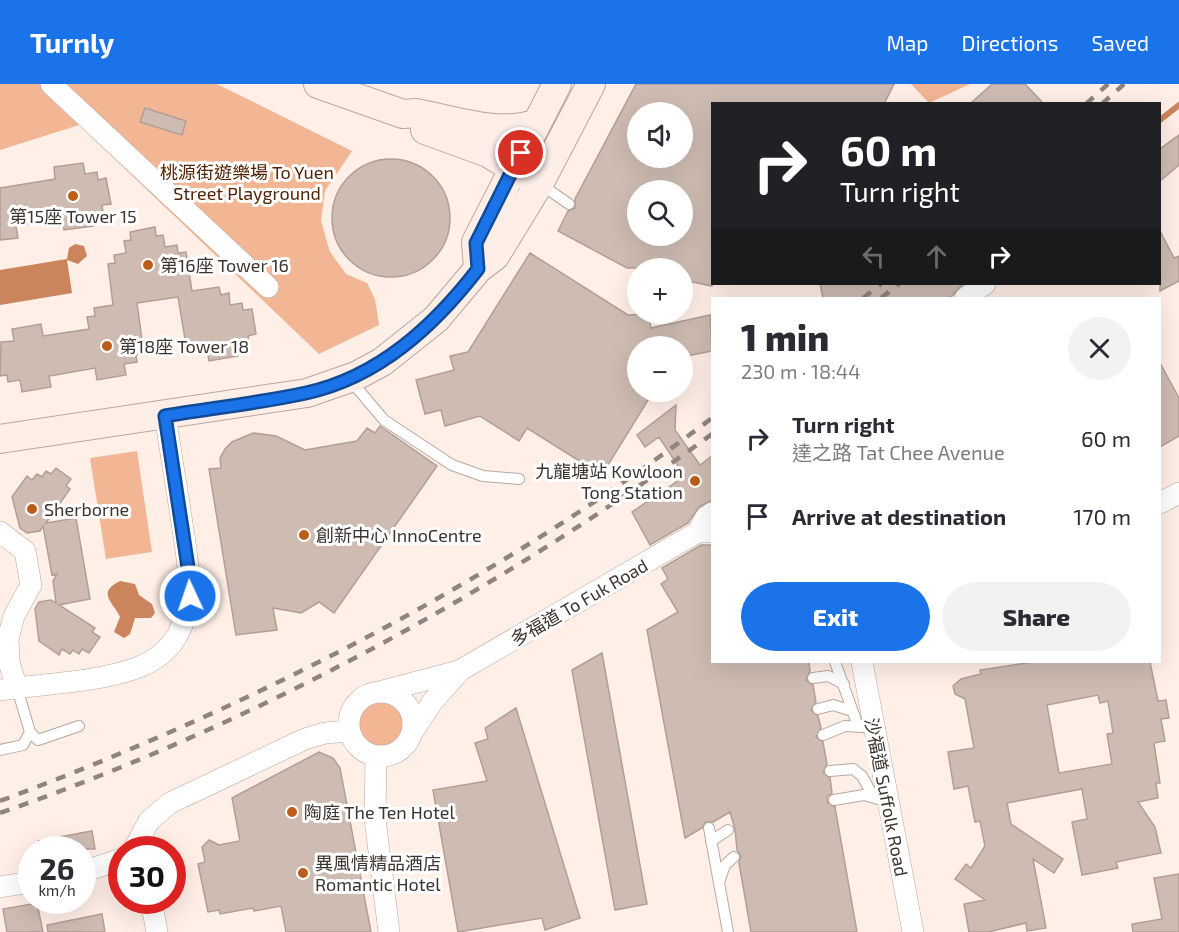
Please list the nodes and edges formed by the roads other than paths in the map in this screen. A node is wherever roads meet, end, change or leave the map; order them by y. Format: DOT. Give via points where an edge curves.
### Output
graph roads {
  1 [pos="51,84"];
  2 [pos="318,84"];
  3 [pos="557,84"];
  4 [pos="591,84"];
  5 [pos="403,114"];
  6 [pos="537,123"];
  7 [pos="514,168"];
  8 [pos="539,184"];
  9 [pos="569,204"];
  10 [pos="478,269"];
  11 [pos="984,285"];
  12 [pos="267,287"];
  13 [pos="966,297"];
  14 [pos="349,378"];
  15 [pos="165,416"];
  16 [pos="0,439"];
  17 [pos="519,479"];
  18 [pos="708,520"];
  19 [pos="0,532"];
  20 [pos="835,663"];
  21 [pos="862,663"];
  22 [pos="459,671"];
  23 [pos="813,678"];
  24 [pos="844,684"];
  25 [pos="9,689"];
  26 [pos="383,691"];
  27 [pos="818,709"];
  28 [pos="852,711"];
  29 [pos="79,726"];
  30 [pos="867,728"];
  31 [pos="350,731"];
  32 [pos="413,731"];
  33 [pos="30,732"];
  34 [pos="824,735"];
  35 [pos="313,736"];
  36 [pos="0,750"];
  37 [pos="376,756"];
  38 [pos="830,771"];
  39 [pos="834,800"];
  40 [pos="880,800"];
  41 [pos="375,819"];
  42 [pos="709,828"];
  43 [pos="728,830"];
  44 [pos="143,836"];
  45 [pos="711,841"];
  46 [pos="734,857"];
  47 [pos="18,884"];
  48 [pos="719,885"];
  49 [pos="0,887"];
  50 [pos="154,914"];
  51 [pos="157,932"];
  52 [pos="389,932"];
  53 [pos="728,932"];
  54 [pos="913,932"];
  1 -- 12 [label="street"];
  2 -- 5 [label="main road"];
  3 -- 6 [label="main road"];
  4 -- 8 [label="main road"];
  5 -- 6 [label="main road" via="500,128 526,128"];
  5 -- 7 [label="main road" via="414,126 488,153"];
  6 -- 7 [label="main road"];
  7 -- 8 [label="main road"];
  7 -- 10 [label="main road" via="476,243"];
  8 -- 9 [label="lane"];
  8 -- 10 [label="main road" via="495,256"];
  10 -- 14 [label="main road" via="436,319 409,342 382,362"];
  11 -- 13 [label="street"];
  14 -- 15 [label="main road" via="307,393"];
  14 -- 17 [label="lane" via="384,420 452,465 483,476"];
  15 -- 16 [label="main road"];
  15 -- 25 [label="street" via="189,574 188,609 179,632 162,652 142,666"];
  18 -- 22 [label="street, 多福道 To Fuk Road"];
  19 -- 25 [label="street" via="25,550 31,585 14,616 8,639"];
  20 -- 24 [label="lane"];
  21 -- 30 [label="street, 沙福道 Suffolk Road"];
  22 -- 26 [label="street, 多福道 To Fuk Road"];
  22 -- 32 [label="street, 多福道 To Fuk Road"];
  23 -- 24 [label="lane" via="828,676"];
  24 -- 28 [label="lane"];
  25 -- 33 [label="lane"];
  26 -- 31 [label="street, 多福道 To Fuk Road" via="356,702 349,721"];
  26 -- 32 [label="street" via="393,693 407,704 412,712"];
  27 -- 28 [label="lane" via="833,705"];
  28 -- 30 [label="lane"];
  29 -- 33 [label="lane" via="38,740"];
  30 -- 34 [label="lane" via="838,728"];
  30 -- 40 [label="street, 沙福道 Suffolk Road"];
  31 -- 35 [label="street"];
  31 -- 37 [label="street" via="359,747"];
  32 -- 37 [label="street, 多福道 To Fuk Road" via="403,748"];
  33 -- 36 [label="lane" via="23,745"];
  35 -- 41 [label="street" via="332,739 353,754 362,770"];
  35 -- 44 [label="street" via="170,803 149,821"];
  37 -- 41 [label="street"];
  38 -- 40 [label="lane" via="853,770"];
  39 -- 40 [label="lane" via="843,796"];
  40 -- 54 [label="street, 沙福道 Suffolk Road"];
  41 -- 52 [label="street"];
  42 -- 45 [label="lane"];
  43 -- 45 [label="lane"];
  45 -- 48 [label="lane"];
  46 -- 48 [label="lane" via="725,865"];
  47 -- 49 [label="street"];
  48 -- 53 [label="lane"];
  50 -- 51 [label="street"];
}
